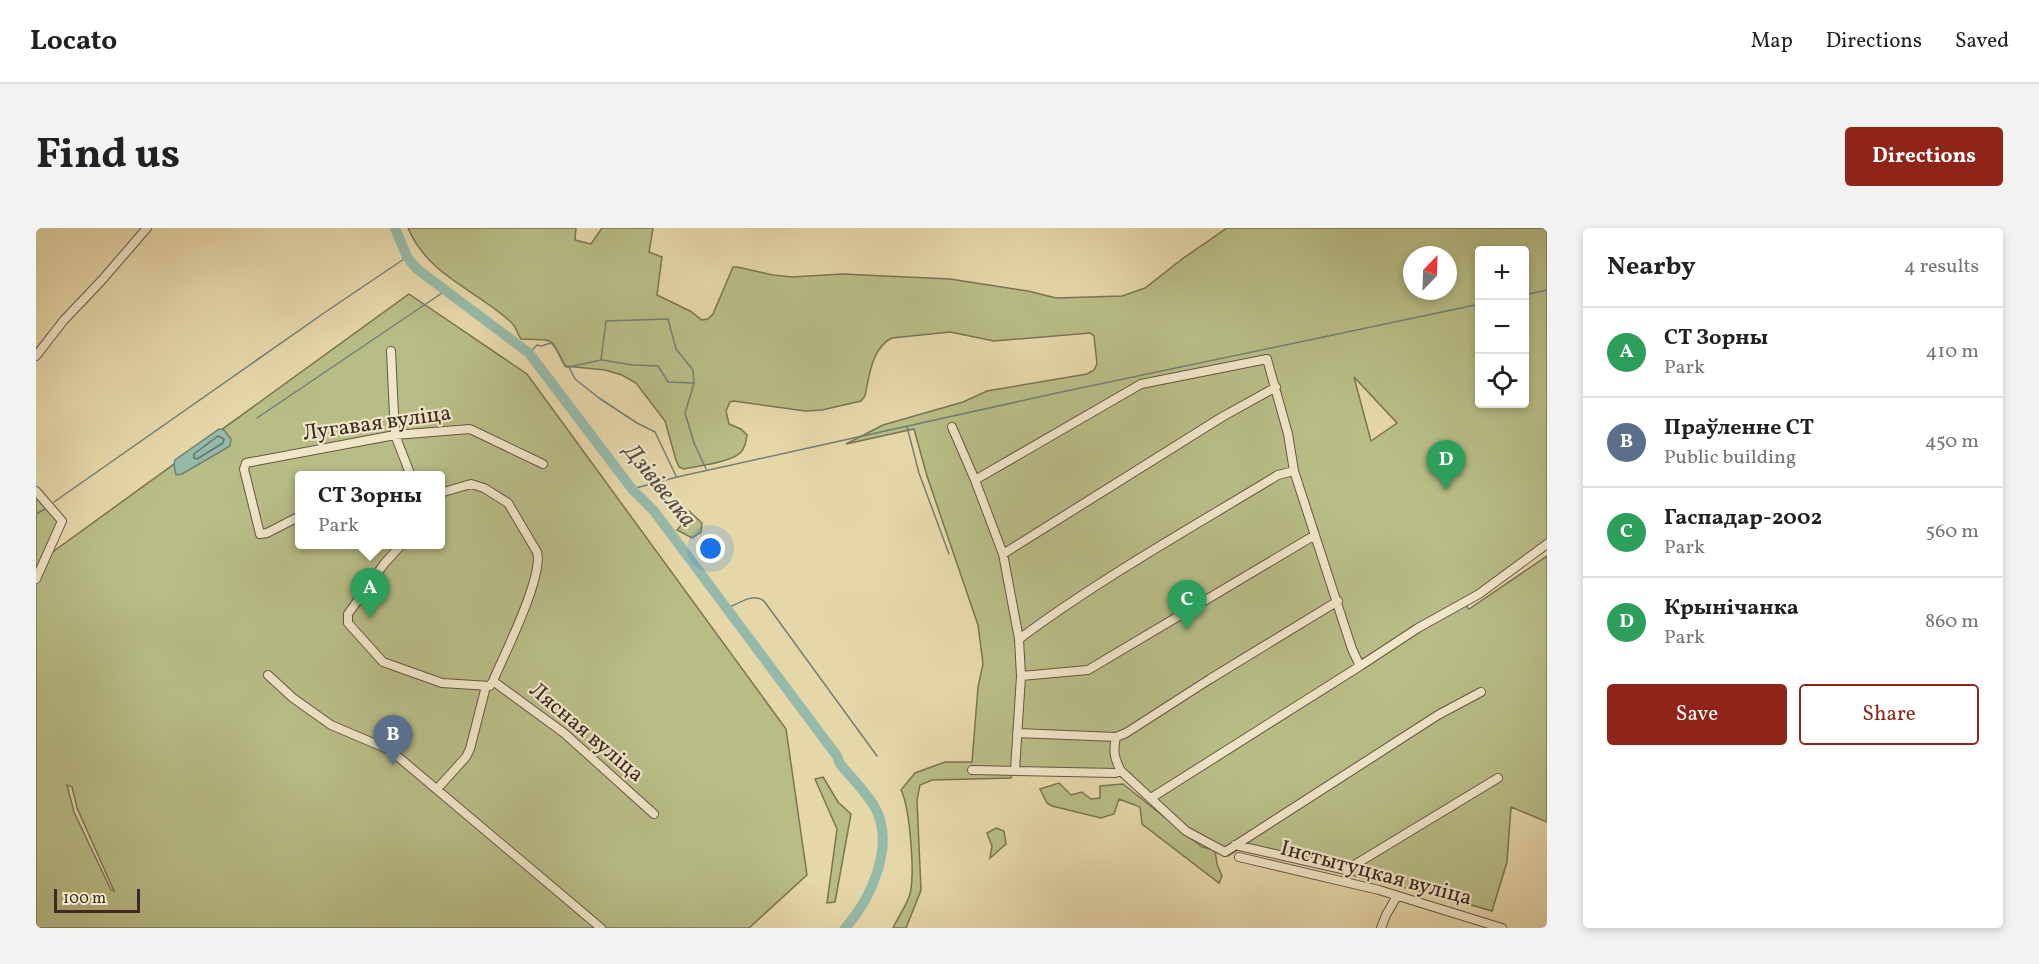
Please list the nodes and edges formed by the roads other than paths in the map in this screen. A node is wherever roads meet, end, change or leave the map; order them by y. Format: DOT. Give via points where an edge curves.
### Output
graph roads {
  1 [pos="147,228"];
  2 [pos="391,351"];
  3 [pos="36,356"];
  4 [pos="1276,387"];
  5 [pos="952,427"];
  6 [pos="395,435"];
  7 [pos="543,464"];
  8 [pos="409,471"];
  9 [pos="1294,471"];
  10 [pos="975,480"];
  11 [pos="36,491"];
  12 [pos="445,492"];
  13 [pos="295,519"];
  14 [pos="1315,536"];
  15 [pos="1547,544"];
  16 [pos="398,549"];
  17 [pos="1003,554"];
  18 [pos="36,579"];
  19 [pos="1338,601"];
  20 [pos="1019,639"];
  21 [pos="1360,666"];
  22 [pos="268,675"];
  23 [pos="1021,676"];
  24 [pos="494,681"];
  25 [pos="486,686"];
  26 [pos="1481,692"];
  27 [pos="1017,733"];
  28 [pos="1116,736"];
  29 [pos="972,770"];
  30 [pos="1015,770"];
  31 [pos="1121,771"];
  32 [pos="1498,778"];
  33 [pos="437,789"];
  34 [pos="1151,798"];
  35 [pos="654,814"];
  36 [pos="1235,845"];
  37 [pos="1239,857"];
  38 [pos="1397,897"];
  39 [pos="601,928"];
  40 [pos="1381,928"];
  41 [pos="1502,928"];
  1 -- 3 [label="street" via="63,320"];
  2 -- 6 [label="street"];
  4 -- 9 [label="street"];
  4 -- 10 [label="street" via="1267,359 1141,384"];
  4 -- 17 [label="street"];
  5 -- 10 [label="street"];
  6 -- 7 [label="street, Лугавая вуліца" via="470,429"];
  6 -- 8 [label="street"];
  6 -- 13 [label="street, Лугавая вуліца" via="246,463 244,469 261,534"];
  9 -- 14 [label="street"];
  9 -- 20 [label="street" via="1278,475 1144,556"];
  10 -- 17 [label="street"];
  11 -- 18 [label="street" via="62,521"];
  12 -- 24 [label="street" via="471,484 508,503 540,560"];
  14 -- 19 [label="street"];
  14 -- 23 [label="street" via="1088,670"];
  15 -- 21 [label="street" via="1479,594"];
  16 -- 25 [label="street" via="348,614 348,623 383,662 442,683"];
  17 -- 20 [label="street"];
  19 -- 21 [label="street"];
  19 -- 28 [label="street"];
  20 -- 23 [label="street"];
  21 -- 34 [label="street"];
  22 -- 33 [label="street" via="331,725 390,750"];
  23 -- 27 [label="street"];
  24 -- 25 [label="street"];
  24 -- 35 [label="street, Лясная вуліца" via="564,733"];
  25 -- 33 [label="street" via="466,757"];
  26 -- 36 [label="street" via="1438,715"];
  27 -- 28 [label="street"];
  27 -- 30 [label="street"];
  28 -- 31 [label="street" via="1113,750"];
  29 -- 30 [label="street"];
  30 -- 31 [label="street"];
  31 -- 34 [label="street"];
  32 -- 36 [label="street" via="1346,870"];
  33 -- 39 [label="street"];
  34 -- 36 [label="street" via="1186,831 1225,852"];
  37 -- 38 [label="street, Інстытуцкая вуліца"];
  38 -- 40 [label="street"];
  38 -- 41 [label="street, Інстытуцкая вуліца"];
}
